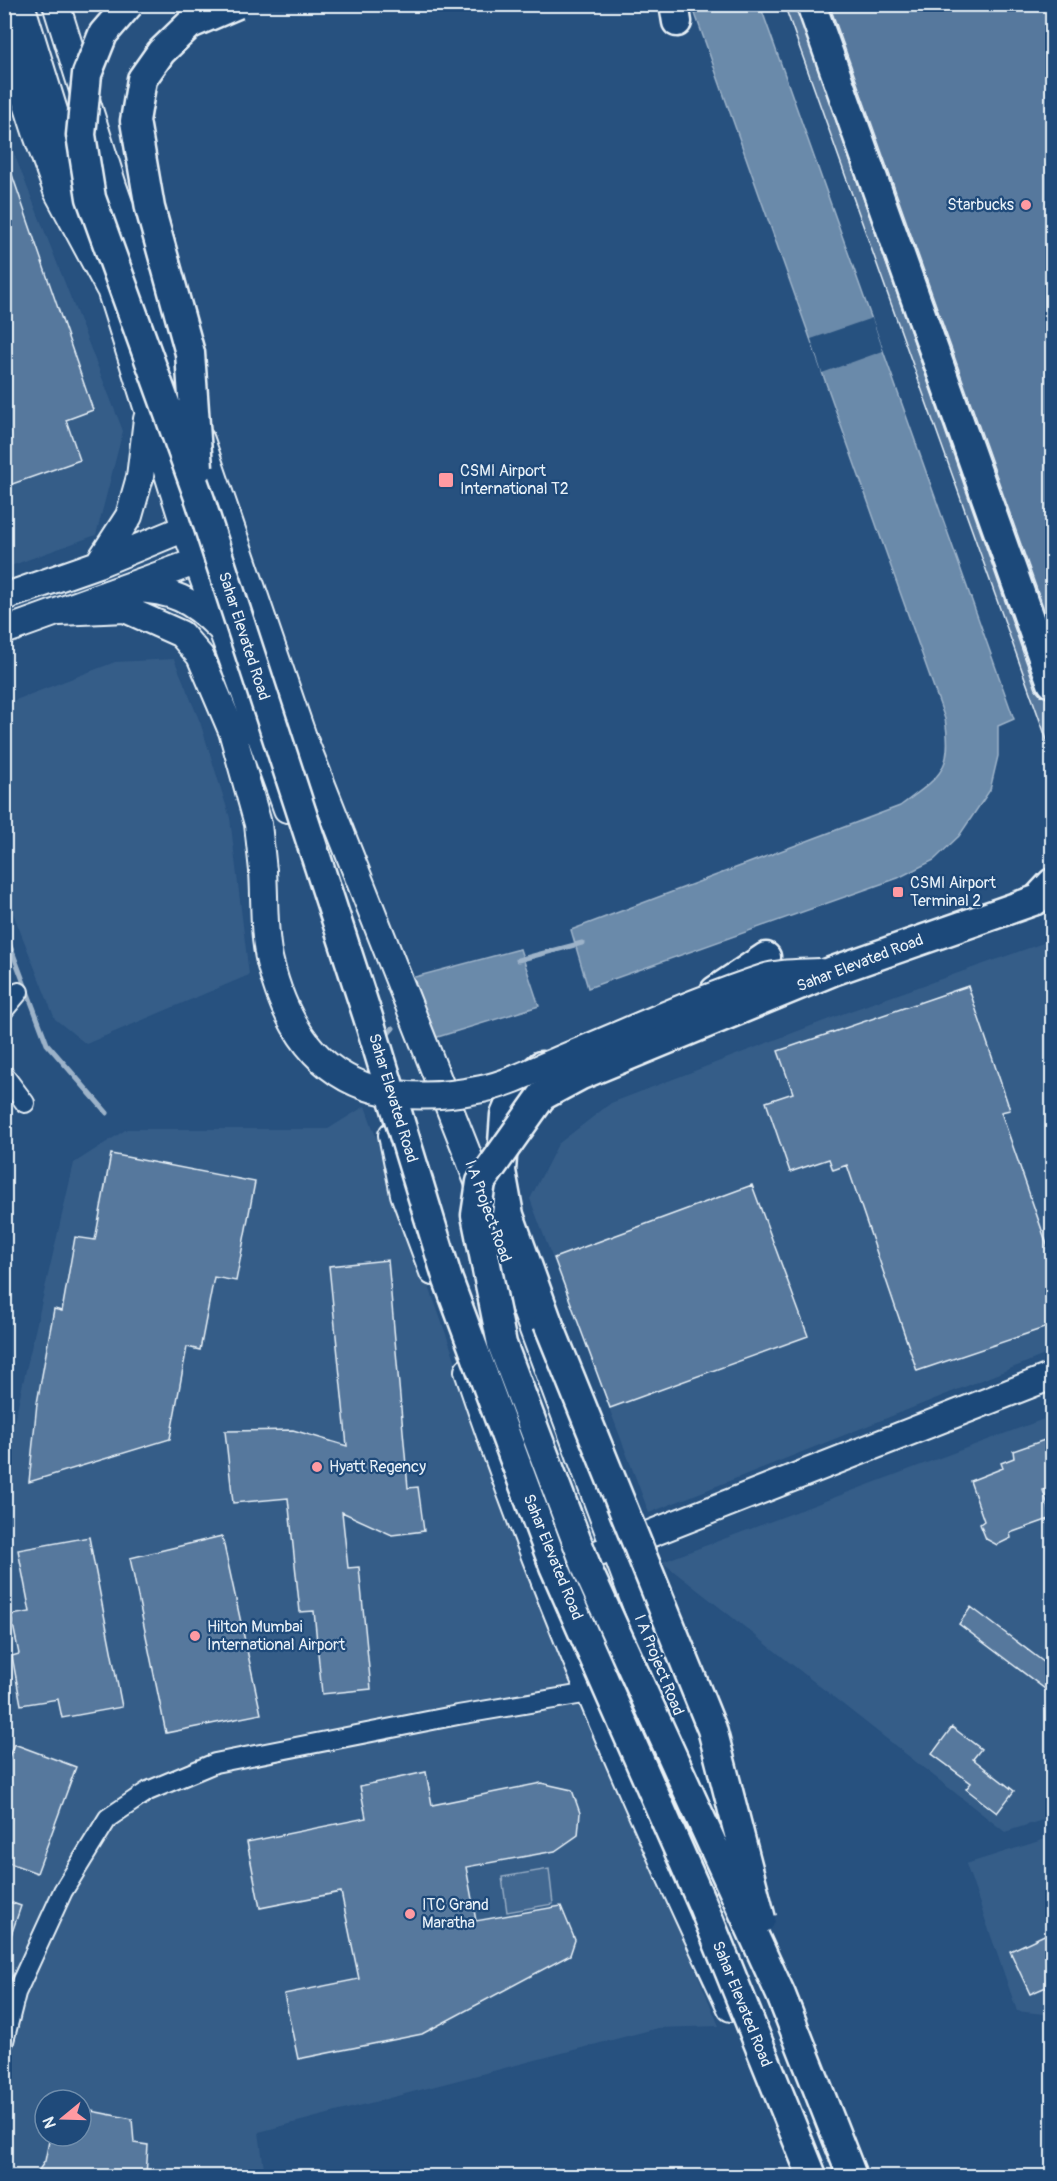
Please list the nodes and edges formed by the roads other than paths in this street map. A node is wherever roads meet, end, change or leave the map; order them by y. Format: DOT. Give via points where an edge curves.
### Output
graph roads {
  1 [pos="20,4"];
  2 [pos="55,4"];
  3 [pos="129,4"];
  4 [pos="237,4"];
  5 [pos="811,4"];
  6 [pos="32,37"];
  7 [pos="109,288"];
  8 [pos="148,411"];
  9 [pos="200,500"];
  10 [pos="226,513"];
  11 [pos="185,528"];
  12 [pos="238,547"];
  13 [pos="197,561"];
  14 [pos="98,564"];
  15 [pos="127,589"];
  16 [pos="4,597"];
  17 [pos="59,612"];
  18 [pos="221,629"];
  19 [pos="4,631"];
  20 [pos="1053,683"];
  21 [pos="1044,891"];
  22 [pos="766,957"];
  23 [pos="832,971"];
  24 [pos="19,992"];
  25 [pos="4,1010"];
  26 [pos="4,1075"];
  27 [pos="25,1103"];
  28 [pos="1053,1376"];
  29 [pos="614,1548"];
  30 [pos="541,1572"];
  31 [pos="589,1693"];
  32 [pos="781,1995"];
  33 [pos="4,2041"];
  34 [pos="811,2176"];
  35 [pos="852,2176"];
  36 [pos="865,2176"];
  1 -- 6 [label="main road"];
  1 -- 7 [label="main road" via="19,79 57,191"];
  2 -- 6 [label="main road"];
  2 -- 10 [label="main road, I A Project Road"];
  3 -- 9 [label="main road, Sahar Elevated Road, bridge" via="103,34 87,74 81,135 91,198"];
  4 -- 9 [label="main road, bridge" via="190,24 161,52 142,79 135,121 150,208 190,353"];
  5 -- 20 [label="main road"];
  6 -- 7 [label="main road"];
  7 -- 8 [label="main road"];
  8 -- 11 [label="main road"];
  8 -- 14 [label="main road" via="140,477 129,516"];
  9 -- 34 [label="main road, Sahar Elevated Road, bridge" via="368,1017 448,1280 554,1566 704,1908"];
  10 -- 11 [label="main road"];
  10 -- 12 [label="main road, I A Project Road"];
  11 -- 13 [label="main road"];
  11 -- 14 [label="main road"];
  12 -- 13 [label="main road"];
  12 -- 29 [label="main road, I A Project Road" via="303,736 466,1150"];
  13 -- 15 [label="main road"];
  13 -- 18 [label="main road"];
  14 -- 16 [label="main road"];
  15 -- 17 [label="main road"];
  15 -- 18 [label="main road" via="175,595 198,606"];
  17 -- 19 [label="main road"];
  17 -- 23 [label="main road, bridge" via="125,609 180,634 200,656 232,731 258,824 269,960 293,1025 316,1055 361,1087 423,1096 484,1089 768,976"];
  18 -- 30 [label="main road, bridge" via="377,1059 404,1194"];
  21 -- 23 [label="main road, Sahar Elevated Road, bridge"];
  22 -- 32 [label="main road, bridge" via="713,992 558,1052 517,1087 505,1115 501,1171 509,1215 548,1323 712,1729"];
  23 -- 32 [label="main road, Sahar Elevated Road, bridge" via="581,1075 542,1096 481,1182 476,1215 502,1344 588,1571"];
  24 -- 25 [label="street"];
  26 -- 27 [label="street"];
  28 -- 29 [label="main road"];
  29 -- 30 [label="main road"];
  29 -- 36 [label="main road, I A Project Road"];
  30 -- 31 [label="main road"];
  31 -- 33 [label="street" via="215,1763 148,1791 108,1818 63,1891 16,1993"];
  31 -- 34 [label="main road"];
  32 -- 35 [label="main road, Sahar Elevated Road, bridge"];
}
